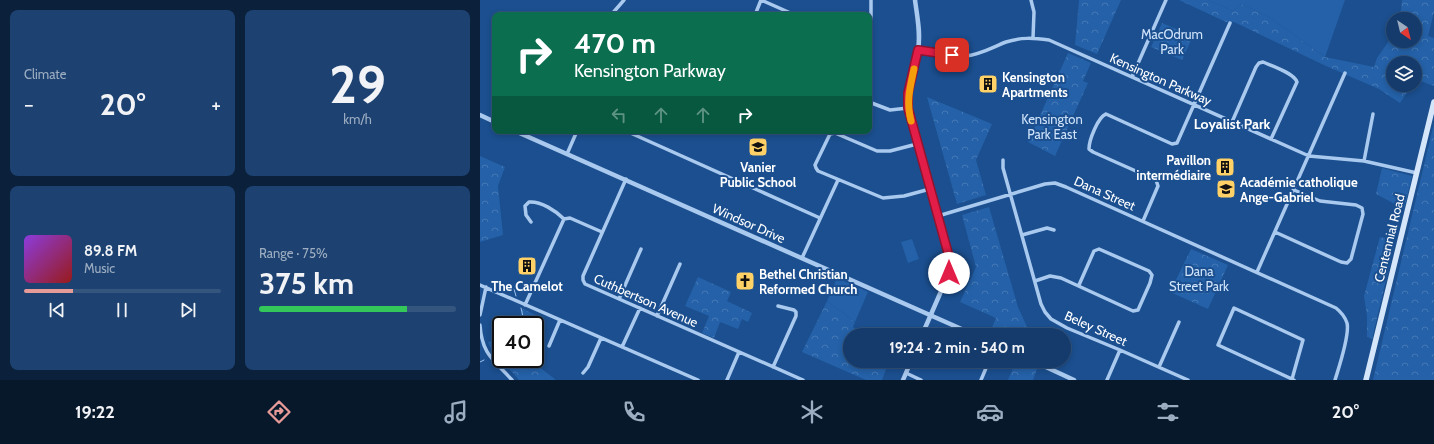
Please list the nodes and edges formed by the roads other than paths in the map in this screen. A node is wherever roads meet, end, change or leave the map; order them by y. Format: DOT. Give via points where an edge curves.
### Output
graph roads {
  1 [pos="761,0"];
  2 [pos="871,0"];
  3 [pos="915,0"];
  4 [pos="1031,0"];
  5 [pos="1166,0"];
  6 [pos="622,1"];
  7 [pos="613,12"];
  8 [pos="755,12"];
  9 [pos="788,12"];
  10 [pos="871,12"];
  11 [pos="1230,23"];
  12 [pos="1033,38"];
  13 [pos="918,50"];
  14 [pos="1345,73"];
  15 [pos="1132,77"];
  16 [pos="1434,102"];
  17 [pos="872,103"];
  18 [pos="1194,105"];
  19 [pos="908,108"];
  20 [pos="1373,114"];
  21 [pos="480,115"];
  22 [pos="492,121"];
  23 [pos="1232,122"];
  24 [pos="522,134"];
  25 [pos="576,134"];
  26 [pos="633,134"];
  27 [pos="830,134"];
  28 [pos="837,134"];
  29 [pos="1271,139"];
  30 [pos="917,144"];
  31 [pos="567,154"];
  32 [pos="1309,156"];
  33 [pos="1003,160"];
  34 [pos="1364,161"];
  35 [pos="1417,173"];
  36 [pos="626,179"];
  37 [pos="838,180"];
  38 [pos="930,189"];
  39 [pos="1294,190"];
  40 [pos="1010,195"];
  41 [pos="938,216"];
  42 [pos="820,218"];
  43 [pos="564,219"];
  44 [pos="1143,221"];
  45 [pos="531,222"];
  46 [pos="1054,230"];
  47 [pos="602,232"];
  48 [pos="1275,232"];
  49 [pos="1022,235"];
  50 [pos="640,249"];
  51 [pos="802,258"];
  52 [pos="680,264"];
  53 [pos="1257,272"];
  54 [pos="1035,281"];
  55 [pos="480,284"];
  56 [pos="1079,285"];
  57 [pos="486,287"];
  58 [pos="619,299"];
  59 [pos="525,305"];
  60 [pos="778,306"];
  61 [pos="640,308"];
  62 [pos="480,315"];
  63 [pos="930,315"];
  64 [pos="657,316"];
  65 [pos="560,320"];
  66 [pos="1179,322"];
  67 [pos="480,325"];
  68 [pos="925,328"];
  69 [pos="959,328"];
  70 [pos="601,338"];
  71 [pos="549,346"];
  72 [pos="622,347"];
  73 [pos="1120,350"];
  74 [pos="739,352"];
  75 [pos="773,367"];
  76 [pos="1159,367"];
  77 [pos="908,368"];
  78 [pos="986,368"];
  79 [pos="1047,368"];
  80 [pos="582,373"];
  81 [pos="906,373"];
  82 [pos="512,380"];
  83 [pos="698,380"];
  84 [pos="726,380"];
  85 [pos="803,380"];
  86 [pos="903,380"];
  87 [pos="922,380"];
  88 [pos="981,380"];
  89 [pos="1074,380"];
  90 [pos="1107,380"];
  91 [pos="1188,380"];
  92 [pos="1293,380"];
  93 [pos="1335,380"];
  94 [pos="1366,380"];
  1 -- 8 [label="street"];
  1 -- 9 [label="street"];
  2 -- 10 [label="street"];
  3 -- 13 [label="street" via="920,35"];
  4 -- 12 [label="street" via="1034,12"];
  5 -- 15 [label="street"];
  6 -- 7 [label="street"];
  11 -- 18 [label="street"];
  12 -- 13 [label="street, Kensington Parkway" via="1022,38 965,56"];
  12 -- 15 [label="street, Kensington Parkway" via="1049,40"];
  13 -- 19 [label="street" via="908,93"];
  14 -- 32 [label="street"];
  15 -- 18 [label="street, Kensington Parkway"];
  16 -- 35 [label="main road, Centennial Road"];
  17 -- 19 [label="street" via="890,110"];
  18 -- 23 [label="street, Kensington Parkway"];
  18 -- 44 [label="street" via="1177,143 1172,144 1106,114 1101,116 1091,137 1089,149 1093,152 1156,180 1158,186"];
  19 -- 30 [label="street"];
  20 -- 34 [label="street"];
  21 -- 22 [label="street"];
  23 -- 29 [label="street, Kensington Parkway"];
  23 -- 29 [label="street" via="1256,67 1264,62 1291,75 1297,82"];
  24 -- 31 [label="street, Windsor Drive"];
  25 -- 31 [label="street"];
  26 -- 42 [label="street"];
  27 -- 37 [label="street" via="815,165 818,171"];
  28 -- 30 [label="street" via="877,151 890,151"];
  29 -- 32 [label="street, Kensington Parkway"];
  30 -- 38 [label="street"];
  31 -- 36 [label="street, Windsor Drive"];
  32 -- 34 [label="street, Kensington Parkway"];
  32 -- 39 [label="street"];
  33 -- 40 [label="street, Beley Street"];
  34 -- 35 [label="street, Kensington Parkway"];
  35 -- 94 [label="main road, Centennial Road"];
  36 -- 47 [label="street, Cuthbertson Avenue"];
  36 -- 51 [label="street, Windsor Drive"];
  37 -- 38 [label="street" via="883,198"];
  37 -- 42 [label="street"];
  38 -- 41 [label="street"];
  39 -- 48 [label="street"];
  39 -- 48 [label="street" via="1320,202 1356,205 1362,208 1363,214 1351,259 1347,263 1341,262"];
  40 -- 41 [label="street, Dana Street"];
  40 -- 44 [label="street, Dana Street" via="1045,184 1055,184"];
  40 -- 49 [label="street, Beley Street"];
  41 -- 63 [label="street" via="950,260 949,273"];
  42 -- 51 [label="street"];
  43 -- 45 [label="street" via="555,211 529,202 526,206 526,215"];
  43 -- 47 [label="street" via="570,218"];
  43 -- 59 [label="street"];
  44 -- 53 [label="street, Dana Street"];
  46 -- 49 [label="street" via="1047,228"];
  47 -- 58 [label="street, Cuthbertson Avenue" via="582,280 584,284"];
  48 -- 53 [label="street"];
  49 -- 54 [label="street, Beley Street"];
  50 -- 58 [label="street"];
  51 -- 63 [label="street, Windsor Drive"];
  52 -- 64 [label="street"];
  53 -- 93 [label="street" via="1326,302 1341,312 1348,325"];
  54 -- 56 [label="street" via="1050,276"];
  54 -- 73 [label="street, Beley Street" via="1041,304 1050,319"];
  55 -- 57 [label="street"];
  56 -- 56 [label="street" via="1133,311 1138,310 1152,274 1099,249 1094,251"];
  57 -- 59 [label="street"];
  57 -- 62 [label="street"];
  58 -- 61 [label="street, Cuthbertson Avenue"];
  59 -- 65 [label="street"];
  60 -- 75 [label="street" via="794,310 796,316"];
  61 -- 64 [label="street, Cuthbertson Avenue"];
  61 -- 72 [label="street"];
  63 -- 68 [label="street"];
  63 -- 69 [label="street, Windsor Drive"];
  64 -- 74 [label="street, Cuthbertson Avenue"];
  65 -- 70 [label="street"];
  65 -- 71 [label="street"];
  66 -- 76 [label="street"];
  67 -- 82 [label="street" via="481,339 489,356"];
  70 -- 72 [label="street"];
  70 -- 80 [label="street" via="588,367"];
  72 -- 83 [label="street"];
  73 -- 76 [label="street, Beley Street"];
  73 -- 90 [label="street"];
  74 -- 75 [label="street, Cuthbertson Avenue"];
  74 -- 84 [label="street"];
  75 -- 85 [label="street, Cuthbertson Avenue"];
  76 -- 91 [label="street, Beley Street"];
  77 -- 81 [label="street"];
  78 -- 88 [label="street"];
  79 -- 89 [label="street"];
  81 -- 86 [label="street"];
  81 -- 87 [label="street"];
  92 -- 92 [label="street" via="1303,340 1234,308 1218,345"];
}
